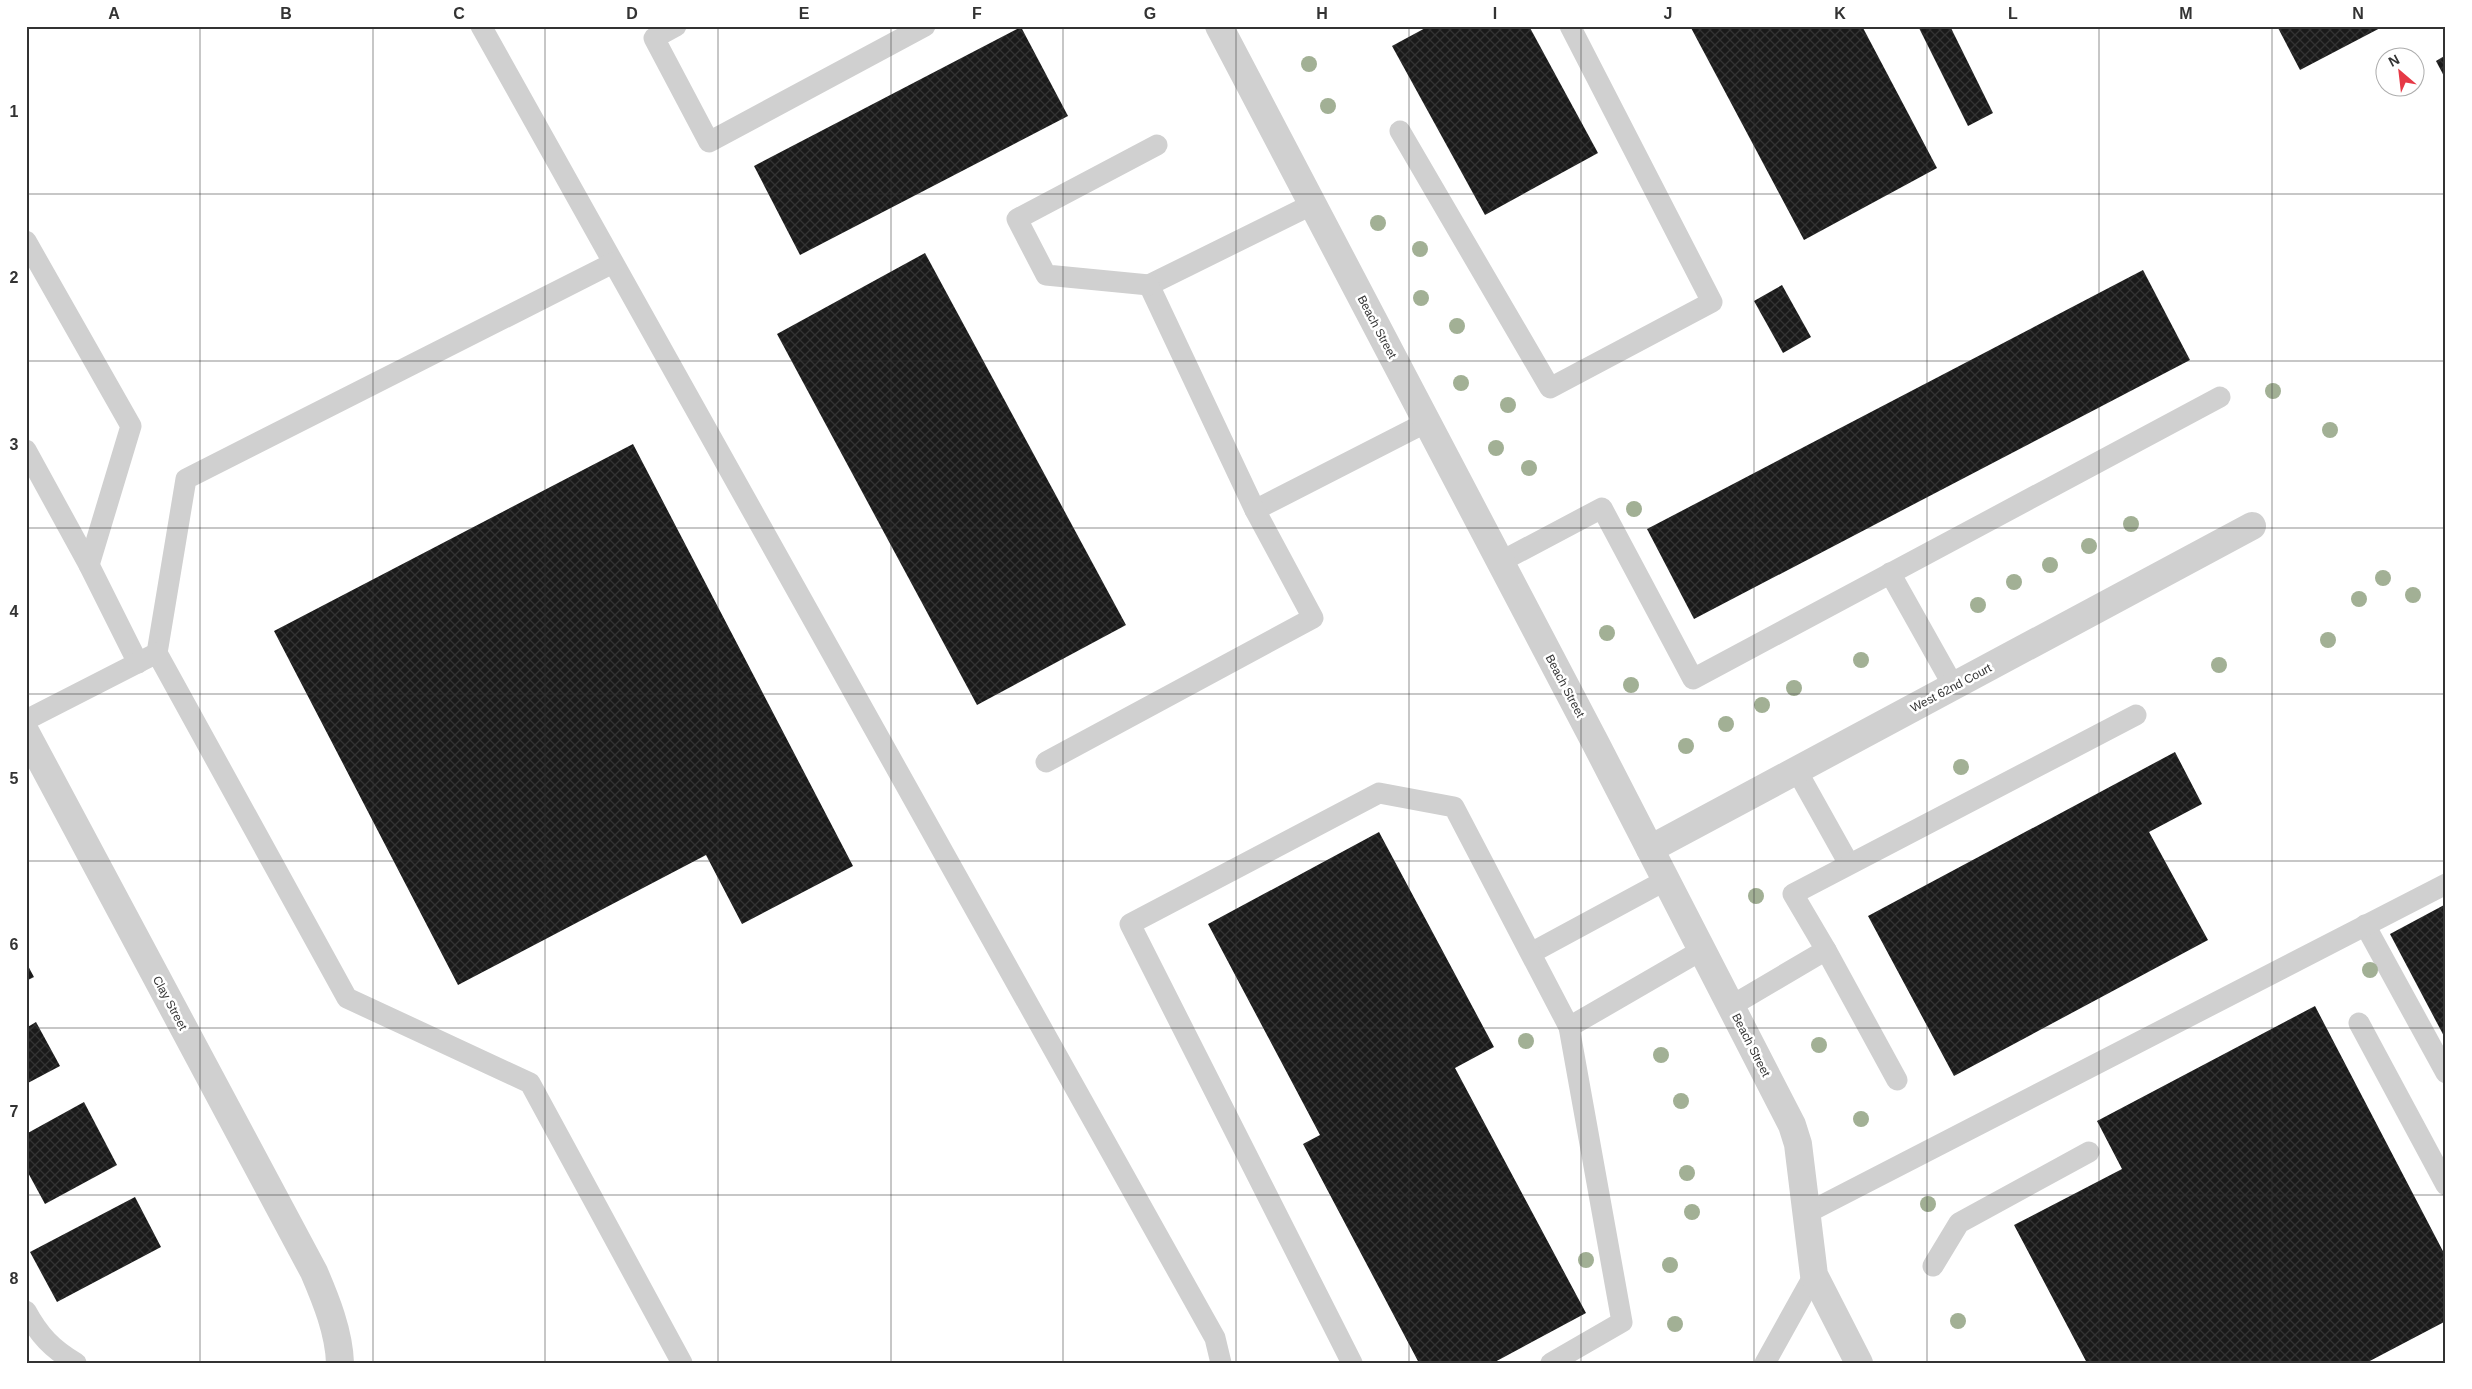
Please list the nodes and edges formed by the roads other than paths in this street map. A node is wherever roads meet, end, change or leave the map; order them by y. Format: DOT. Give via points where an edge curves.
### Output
graph roads {
  1 [pos="481,26"];
  2 [pos="676,26"];
  3 [pos="925,26"];
  4 [pos="1218,26"];
  5 [pos="1570,26"];
  6 [pos="1400,131"];
  7 [pos="1157,145"];
  8 [pos="1313,204"];
  9 [pos="26,241"];
  10 [pos="613,263"];
  11 [pos="1149,285"];
  12 [pos="2220,397"];
  13 [pos="1427,422"];
  14 [pos="26,450"];
  15 [pos="1255,510"];
  16 [pos="2252,526"];
  17 [pos="1500,562"];
  18 [pos="89,565"];
  19 [pos="1890,573"];
  20 [pos="157,654"];
  21 [pos="138,664"];
  22 [pos="1954,687"];
  23 [pos="2136,715"];
  24 [pos="26,720"];
  25 [pos="26,733"];
  26 [pos="1046,762"];
  27 [pos="1797,771"];
  28 [pos="1650,849"];
  29 [pos="1849,864"];
  30 [pos="1666,880"];
  31 [pos="2446,884"];
  32 [pos="2365,925"];
  33 [pos="1702,950"];
  34 [pos="1826,950"];
  35 [pos="1531,953"];
  36 [pos="1731,1006"];
  37 [pos="2359,1023"];
  38 [pos="1569,1028"];
  39 [pos="2446,1073"];
  40 [pos="1897,1080"];
  41 [pos="2089,1152"];
  42 [pos="2446,1185"];
  43 [pos="1806,1213"];
  44 [pos="1932,1266"];
  45 [pos="1814,1275"];
  46 [pos="26,1311"];
  47 [pos="76,1363"];
  48 [pos="340,1363"];
  49 [pos="682,1363"];
  50 [pos="1221,1363"];
  51 [pos="1352,1363"];
  52 [pos="1551,1363"];
  53 [pos="1765,1363"];
  54 [pos="1859,1363"];
  1 -- 10 [label="lane"];
  2 -- 3 [label="lane" via="654,38 709,142"];
  4 -- 8 [label="street, Beach Street"];
  5 -- 6 [label="lane" via="1712,302 1550,388"];
  7 -- 11 [label="lane" via="1017,219 1046,275"];
  8 -- 11 [label="lane"];
  8 -- 13 [label="street, Beach Street"];
  9 -- 18 [label="lane" via="130,426"];
  10 -- 20 [label="lane" via="186,479"];
  10 -- 50 [label="lane" via="1216,1338"];
  11 -- 15 [label="lane"];
  12 -- 19 [label="lane"];
  13 -- 15 [label="lane"];
  13 -- 17 [label="street, Beach Street"];
  14 -- 18 [label="lane"];
  15 -- 26 [label="lane" via="1313,618"];
  16 -- 22 [label="street, West 62nd Court"];
  17 -- 19 [label="lane" via="1602,508 1692,679"];
  17 -- 28 [label="street, Beach Street"];
  18 -- 21 [label="lane"];
  19 -- 22 [label="lane"];
  20 -- 21 [label="lane"];
  20 -- 49 [label="lane" via="347,998 530,1083"];
  21 -- 24 [label="lane"];
  22 -- 27 [label="street, West 62nd Court"];
  23 -- 29 [label="lane"];
  25 -- 48 [label="street, Clay Street" via="314,1272 340,1350"];
  27 -- 28 [label="street, West 62nd Court"];
  27 -- 29 [label="lane"];
  28 -- 30 [label="street, Beach Street"];
  29 -- 34 [label="lane" via="1793,894"];
  30 -- 33 [label="street, Beach Street"];
  30 -- 35 [label="lane"];
  31 -- 32 [label="lane"];
  32 -- 39 [label="lane"];
  32 -- 43 [label="lane"];
  33 -- 36 [label="street, Beach Street"];
  33 -- 38 [label="lane"];
  34 -- 36 [label="lane"];
  34 -- 40 [label="lane"];
  35 -- 38 [label="lane"];
  35 -- 51 [label="lane" via="1454,807 1379,793 1130,924"];
  36 -- 43 [label="street, Beach Street" via="1792,1125 1798,1144"];
  37 -- 42 [label="lane"];
  38 -- 52 [label="lane" via="1622,1322"];
  41 -- 44 [label="lane" via="1959,1222"];
  43 -- 45 [label="street, Beach Street"];
  45 -- 53 [label="lane"];
  45 -- 54 [label="street, Beach Street"];
  46 -- 47 [label="lane" via="37,1332 56,1352"];
}
